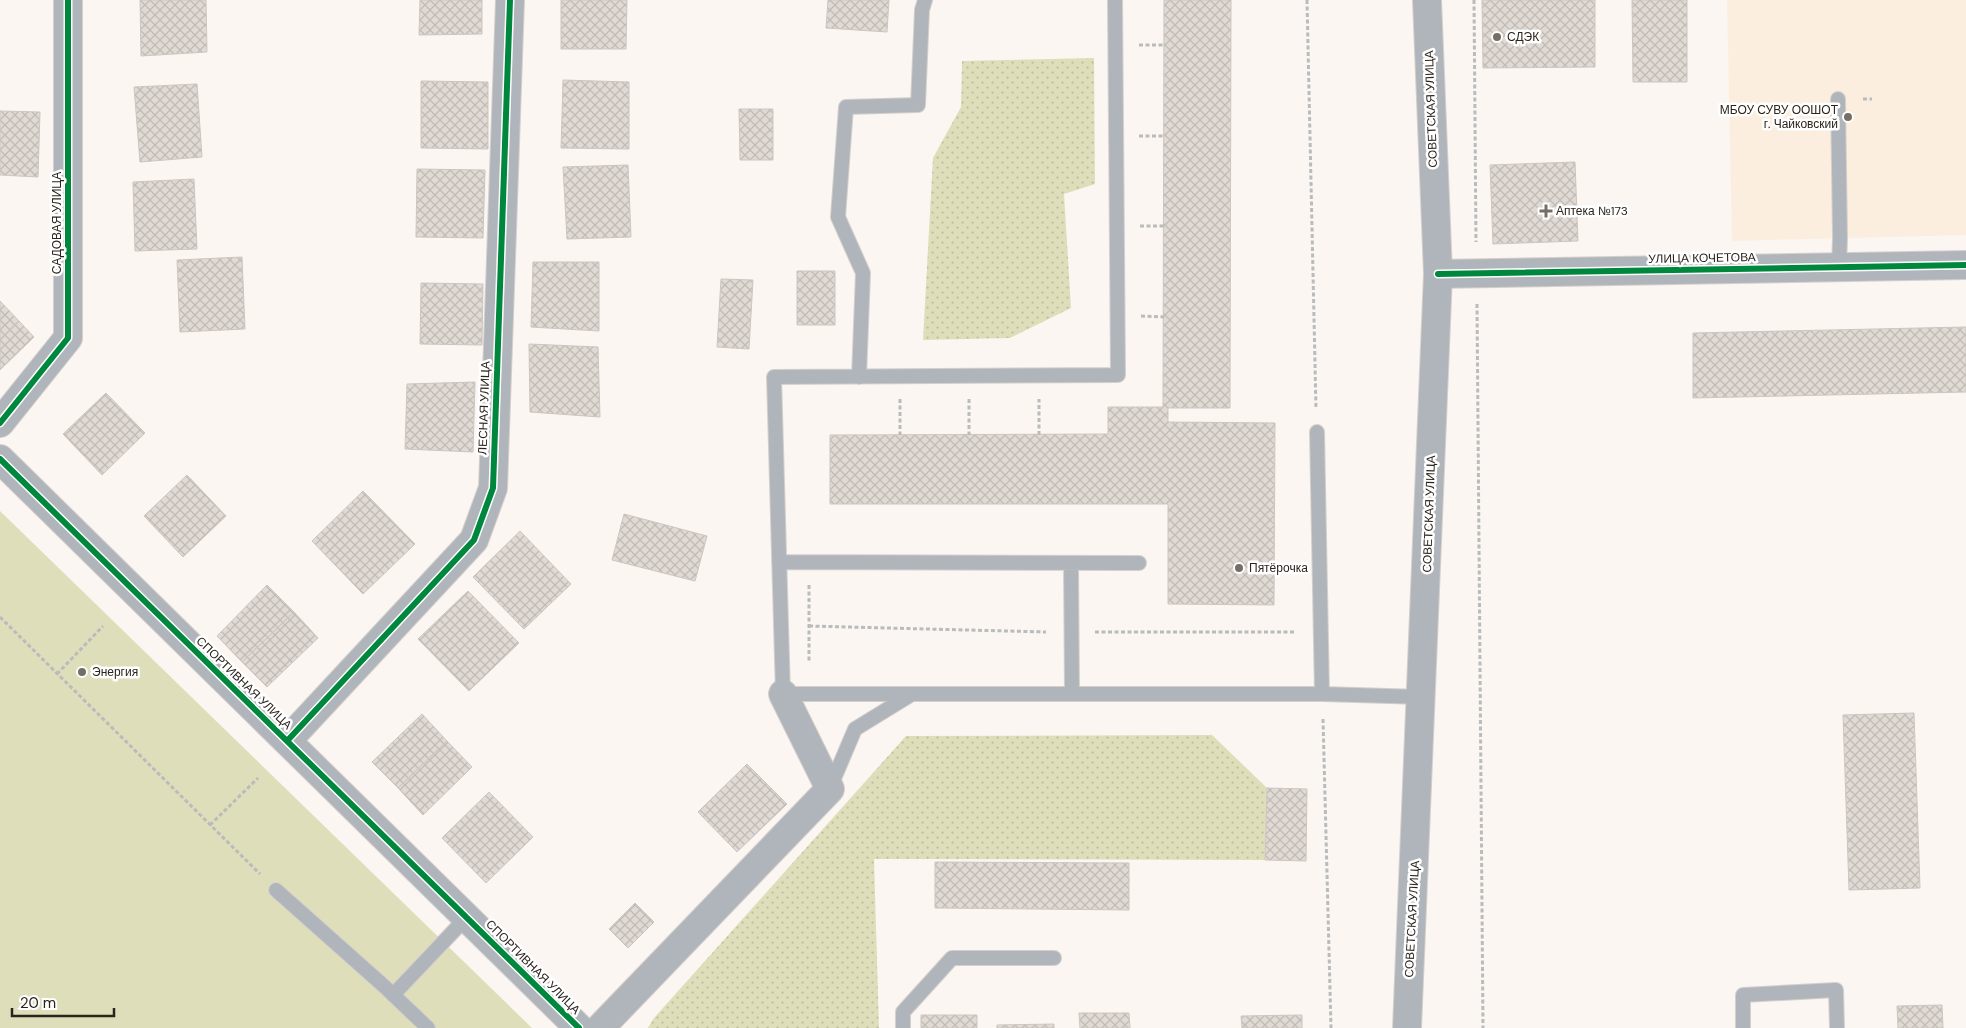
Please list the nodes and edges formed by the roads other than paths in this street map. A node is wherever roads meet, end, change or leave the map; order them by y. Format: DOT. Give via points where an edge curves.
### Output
graph roads {
  1 [pos="68,0"];
  2 [pos="510,0"];
  3 [pos="925,0"];
  4 [pos="1115,0"];
  5 [pos="1427,0"];
  6 [pos="1838,100"];
  7 [pos="1966,265"];
  8 [pos="1839,267"];
  9 [pos="1438,274"];
  10 [pos="858,377"];
  11 [pos="0,423"];
  12 [pos="1316,432"];
  13 [pos="0,459"];
  14 [pos="779,562"];
  15 [pos="1071,562"];
  16 [pos="1139,563"];
  17 [pos="783,694"];
  18 [pos="913,694"];
  19 [pos="1072,694"];
  20 [pos="1322,694"];
  21 [pos="1422,697"];
  22 [pos="287,741"];
  23 [pos="830,789"];
  24 [pos="276,890"];
  25 [pos="467,917"];
  26 [pos="1054,958"];
  27 [pos="393,995"];
  28 [pos="428,1028"];
  29 [pos="579,1028"];
  30 [pos="600,1028"];
  31 [pos="903,1028"];
  32 [pos="1406,1028"];
  33 [pos="1743,1028"];
  34 [pos="1837,1028"];
  1 -- 11 [label="street, САДОВАЯ УЛИЦА" via="68,338"];
  2 -- 22 [label="street, ЛЕСНАЯ УЛИЦА" via="493,488 474,540"];
  3 -- 10 [label="lane" via="918,105 846,108 838,218 863,273"];
  4 -- 10 [label="lane" via="1118,375"];
  5 -- 9 [label="main road, СОВЕТСКАЯ УЛИЦА"];
  6 -- 8 [label="lane"];
  7 -- 8 [label="street, УЛИЦА КОЧЕТОВА"];
  8 -- 9 [label="street, УЛИЦА КОЧЕТОВА"];
  9 -- 21 [label="main road, СОВЕТСКАЯ УЛИЦА"];
  10 -- 14 [label="lane" via="774,377"];
  12 -- 20 [label="lane"];
  13 -- 22 [label="street, СПОРТИВНАЯ УЛИЦА"];
  14 -- 15 [label="lane"];
  14 -- 17 [label="lane"];
  15 -- 16 [label="lane"];
  15 -- 19 [label="lane"];
  17 -- 18 [label="lane"];
  17 -- 23 [label="street"];
  18 -- 19 [label="lane"];
  18 -- 23 [label="lane" via="855,729"];
  19 -- 20 [label="lane"];
  20 -- 21 [label="lane"];
  21 -- 32 [label="main road, СОВЕТСКАЯ УЛИЦА"];
  22 -- 25 [label="street, СПОРТИВНАЯ УЛИЦА"];
  23 -- 30 [label="street"];
  24 -- 27 [label="lane"];
  25 -- 27 [label="lane"];
  25 -- 29 [label="street, СПОРТИВНАЯ УЛИЦА"];
  26 -- 31 [label="lane" via="952,958 903,1012"];
  27 -- 28 [label="lane"];
  33 -- 34 [label="lane" via="1743,995 1836,990"];
}
